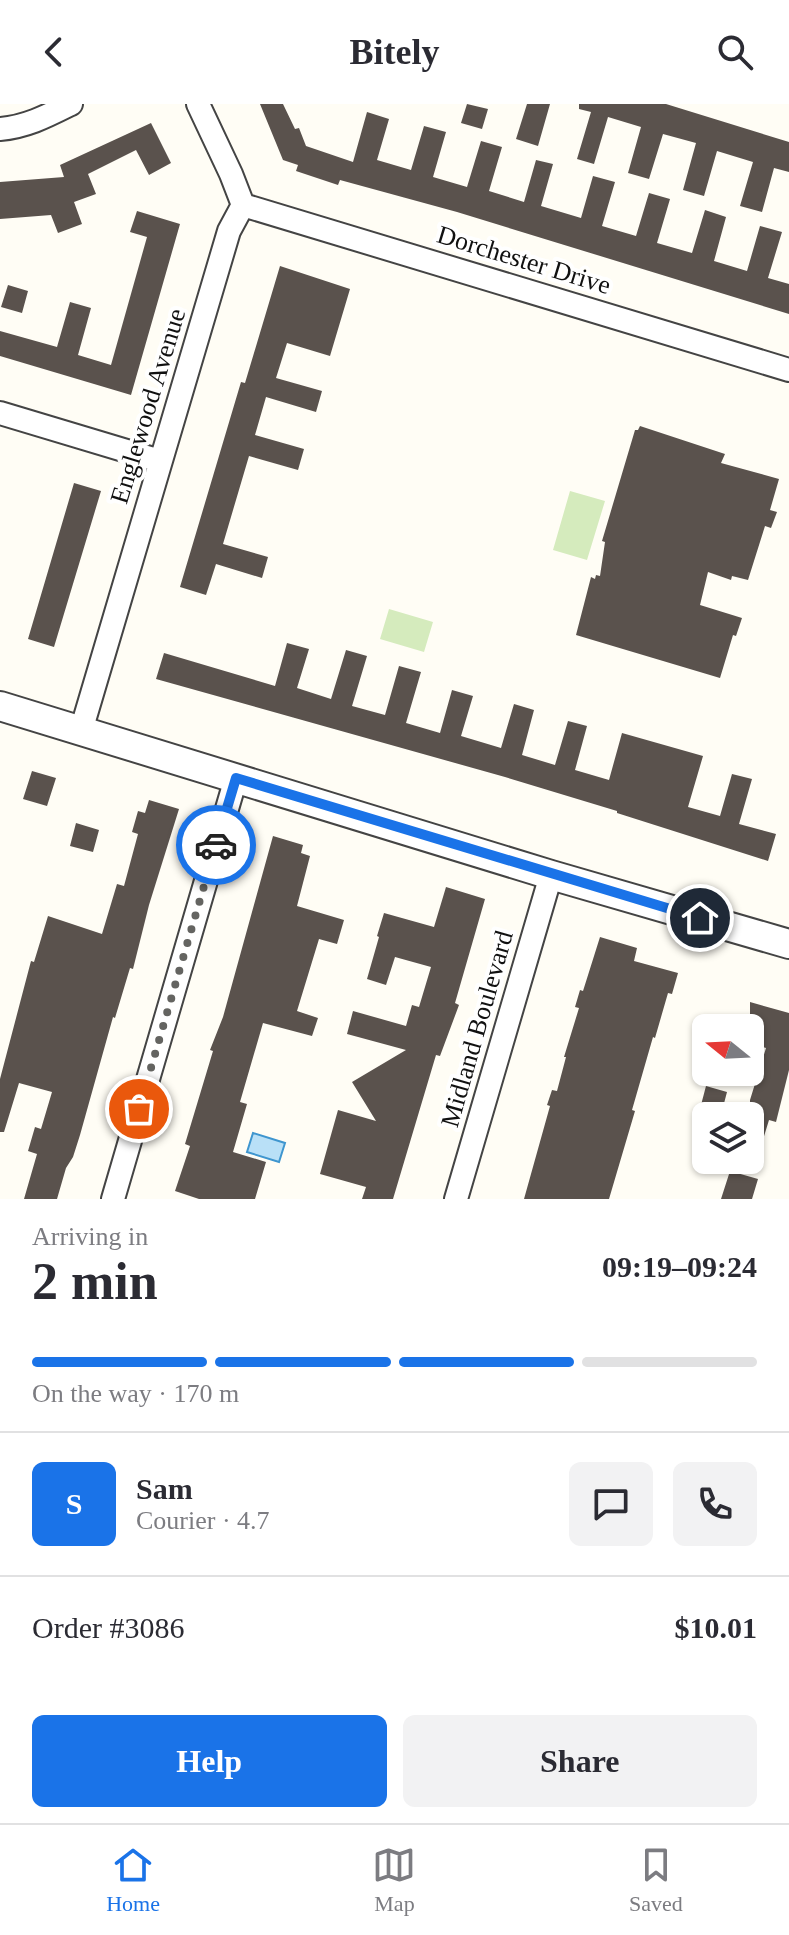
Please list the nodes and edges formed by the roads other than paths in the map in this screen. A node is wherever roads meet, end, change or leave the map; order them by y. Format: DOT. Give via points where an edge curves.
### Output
graph roads {
  1 [pos="71,104"];
  2 [pos="198,104"];
  3 [pos="0,129"];
  4 [pos="243,205"];
  5 [pos="789,370"];
  6 [pos="0,413"];
  7 [pos="160,461"];
  8 [pos="0,706"];
  9 [pos="81,731"];
  10 [pos="236,778"];
  11 [pos="551,875"];
  12 [pos="789,944"];
  13 [pos="113,1199"];
  14 [pos="456,1199"];
  1 -- 3 [label="street" via="39,120"];
  2 -- 4 [label="street"];
  4 -- 5 [label="street, Dorchester Drive"];
  4 -- 7 [label="street, Englewood Avenue" via="229,231"];
  6 -- 7 [label="street"];
  7 -- 9 [label="street, Englewood Avenue"];
  8 -- 9 [label="street"];
  9 -- 10 [label="street"];
  10 -- 11 [label="street"];
  10 -- 13 [label="street"];
  11 -- 12 [label="street"];
  11 -- 14 [label="street, Midland Boulevard"];
}
